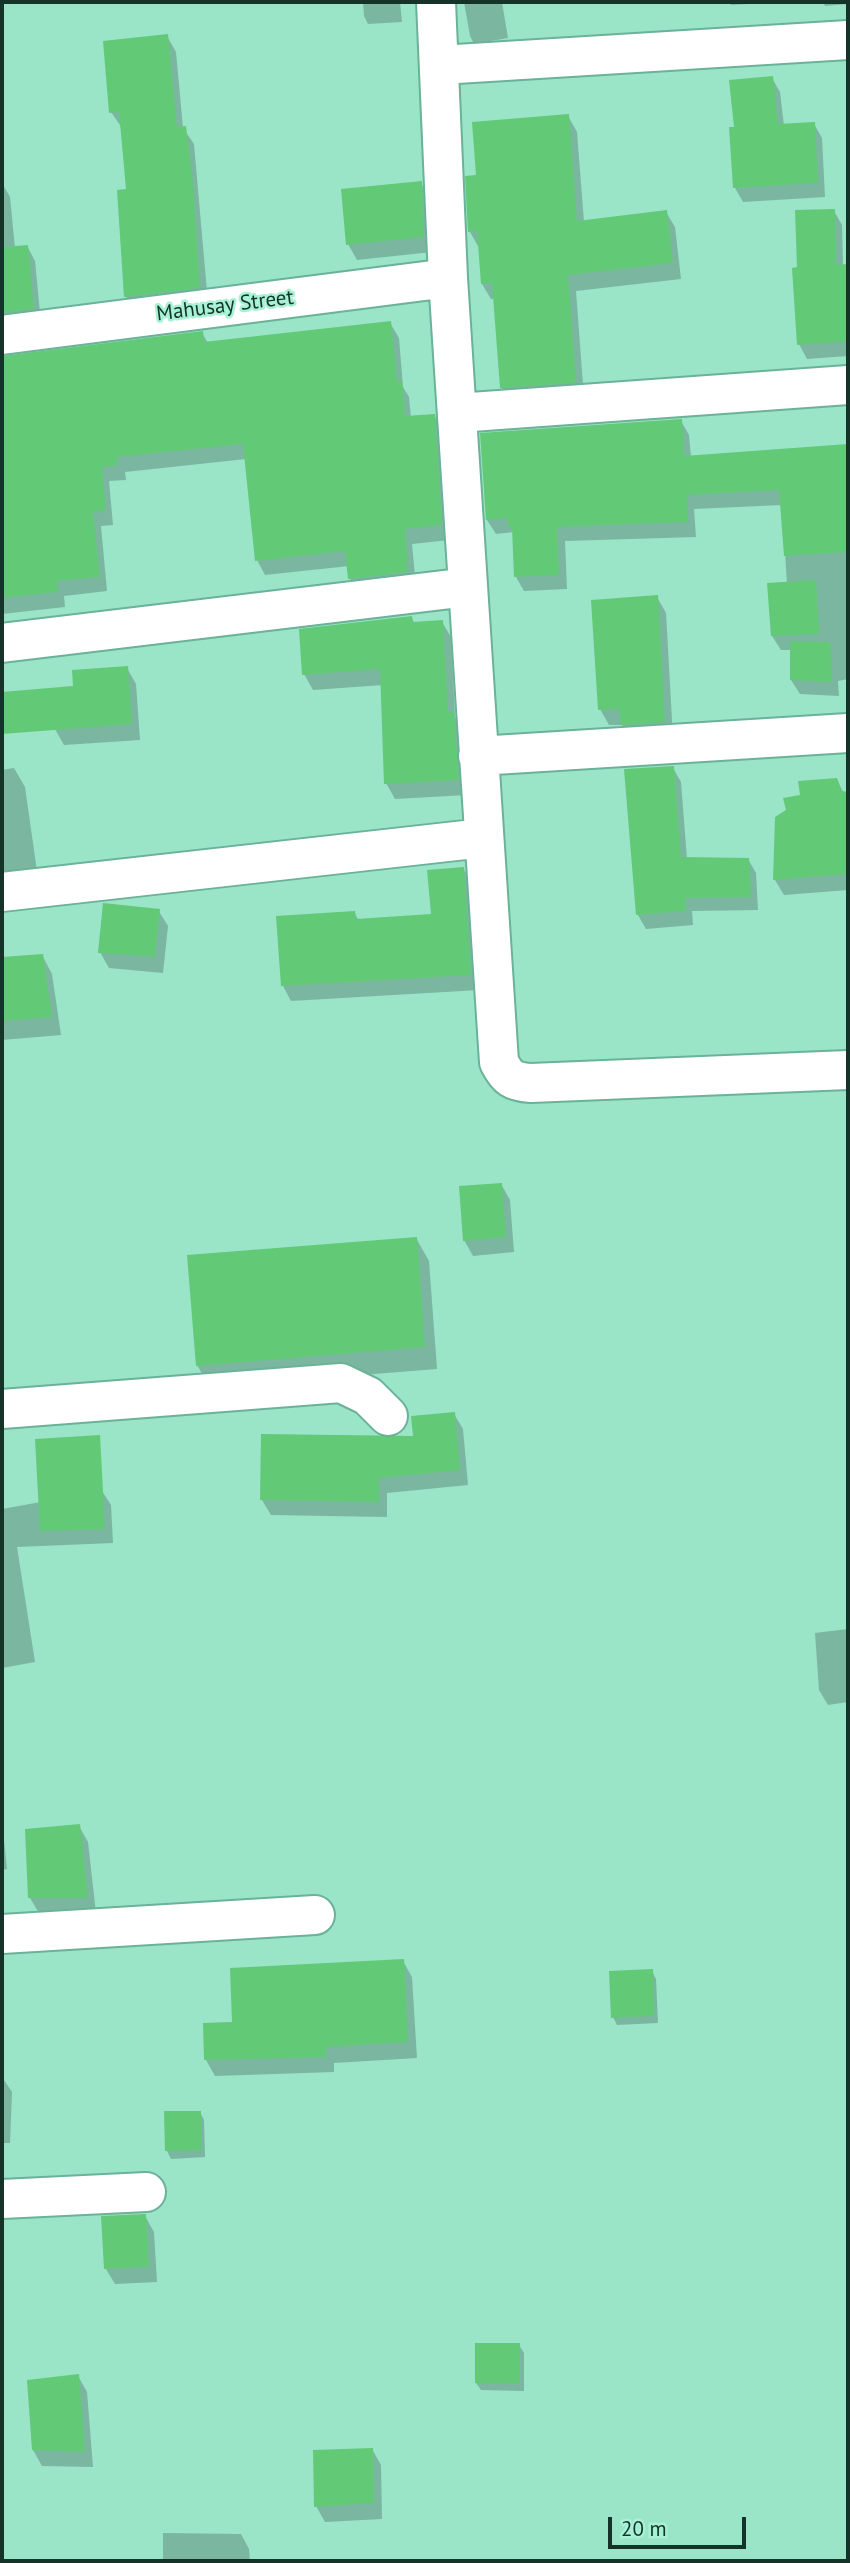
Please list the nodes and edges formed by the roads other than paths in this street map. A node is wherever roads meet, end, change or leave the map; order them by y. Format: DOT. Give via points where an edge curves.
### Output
graph roads {
  1 [pos="436,2"];
  2 [pos="848,40"];
  3 [pos="440,65"];
  4 [pos="448,278"];
  5 [pos="2,335"];
  6 [pos="848,385"];
  7 [pos="457,413"];
  8 [pos="468,587"];
  9 [pos="2,643"];
  10 [pos="848,733"];
  11 [pos="478,756"];
  12 [pos="483,838"];
  13 [pos="2,892"];
  14 [pos="848,1070"];
  15 [pos="2,1409"];
  16 [pos="388,1416"];
  17 [pos="315,1915"];
  18 [pos="2,1934"];
  19 [pos="146,2192"];
  20 [pos="2,2199"];
  1 -- 3 [label="street"];
  2 -- 3 [label="street"];
  3 -- 4 [label="street"];
  4 -- 5 [label="street, Mahusay Street"];
  4 -- 7 [label="street"];
  6 -- 7 [label="street"];
  7 -- 8 [label="street"];
  8 -- 9 [label="street"];
  8 -- 11 [label="street"];
  10 -- 11 [label="street"];
  11 -- 12 [label="street"];
  12 -- 13 [label="street"];
  12 -- 14 [label="street" via="499,1062 516,1082"];
  15 -- 16 [label="street" via="341,1383 368,1396"];
  17 -- 18 [label="street"];
  19 -- 20 [label="street"];
}
